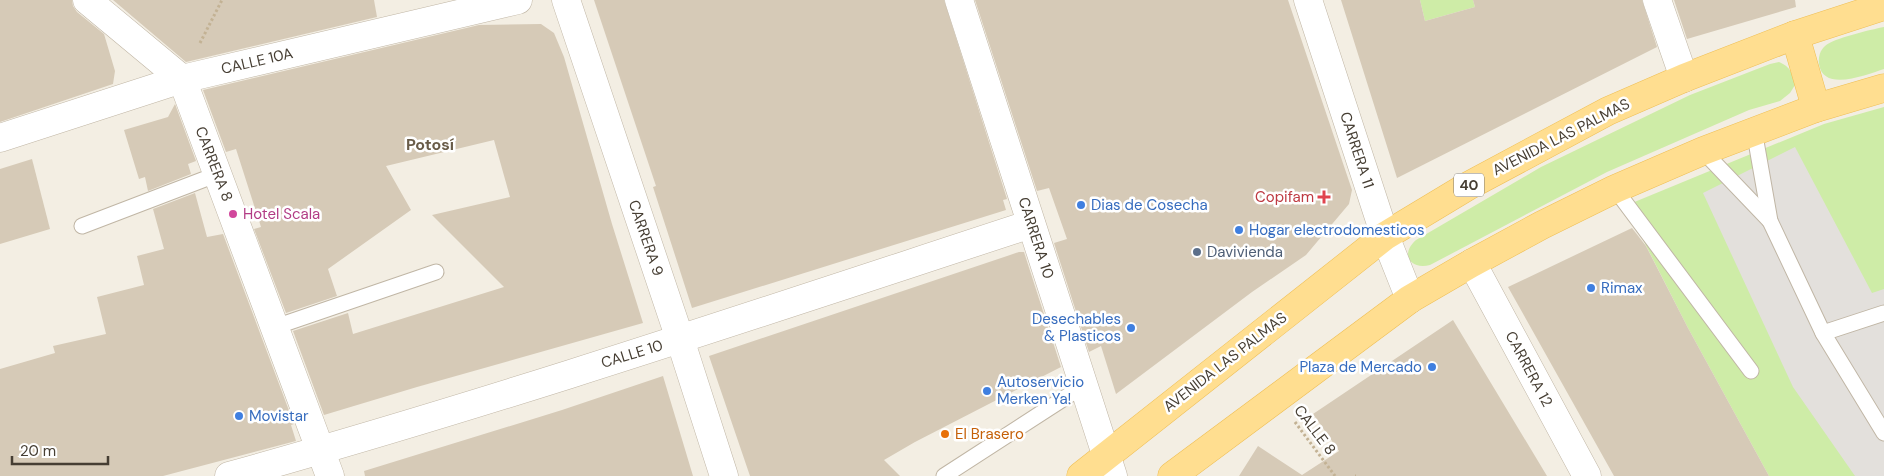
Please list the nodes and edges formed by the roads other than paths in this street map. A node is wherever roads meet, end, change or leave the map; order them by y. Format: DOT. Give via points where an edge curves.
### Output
graph roads {
  1 [pos="87,0"];
  2 [pos="518,0"];
  3 [pos="566,0"];
  4 [pos="959,0"];
  5 [pos="1308,0"];
  6 [pos="1657,0"];
  7 [pos="1871,6"];
  8 [pos="1795,35"];
  9 [pos="1684,78"];
  10 [pos="182,79"];
  11 [pos="1884,88"];
  12 [pos="1816,108"];
  13 [pos="1754,130"];
  14 [pos="0,138"];
  15 [pos="1703,151"];
  16 [pos="218,174"];
  17 [pos="1615,189"];
  18 [pos="1770,221"];
  19 [pos="1031,224"];
  20 [pos="82,226"];
  21 [pos="1385,236"];
  22 [pos="1472,263"];
  23 [pos="436,272"];
  24 [pos="1410,299"];
  25 [pos="1884,313"];
  26 [pos="275,327"];
  27 [pos="1823,333"];
  28 [pos="680,339"];
  29 [pos="1751,371"];
  30 [pos="1083,386"];
  31 [pos="1884,432"];
  32 [pos="322,450"];
  33 [pos="1109,466"];
  34 [pos="229,476"];
  35 [pos="330,476"];
  36 [pos="724,476"];
  37 [pos="944,476"];
  38 [pos="1080,476"];
  39 [pos="1172,476"];
  40 [pos="1587,476"];
  1 -- 10 [label="street, CARRERA 8"];
  2 -- 10 [label="street, CALLE 10A"];
  3 -- 28 [label="street, CARRERA 9"];
  4 -- 19 [label="street, CARRERA 10"];
  5 -- 21 [label="street, CARRERA 11"];
  6 -- 9 [label="street"];
  7 -- 8 [label="main road, AVENIDA LAS PALMAS / 40"];
  8 -- 9 [label="main road, AVENIDA LAS PALMAS / 40"];
  8 -- 12 [label="main road"];
  9 -- 21 [label="main road, AVENIDA LAS PALMAS / 40" via="1608,111 1531,151"];
  10 -- 14 [label="street, CALLE 10A"];
  10 -- 16 [label="street, CARRERA 8"];
  11 -- 12 [label="main road"];
  12 -- 13 [label="main road"];
  13 -- 15 [label="main road"];
  13 -- 18 [label="lane"];
  15 -- 17 [label="main road"];
  15 -- 18 [label="lane"];
  16 -- 20 [label="lane"];
  16 -- 26 [label="street, CARRERA 8"];
  17 -- 22 [label="main road"];
  17 -- 29 [label="lane"];
  18 -- 27 [label="lane"];
  19 -- 28 [label="street, CALLE 10"];
  19 -- 30 [label="street, CARRERA 10"];
  21 -- 24 [label="street, CARRERA 11"];
  21 -- 33 [label="main road, AVENIDA LAS PALMAS / 40"];
  22 -- 24 [label="main road"];
  22 -- 40 [label="street, CARRERA 12"];
  23 -- 26 [label="lane"];
  24 -- 39 [label="main road"];
  25 -- 27 [label="lane"];
  26 -- 32 [label="street, CARRERA 8"];
  27 -- 31 [label="lane"];
  28 -- 32 [label="street, CALLE 10"];
  28 -- 36 [label="street, CARRERA 9"];
  30 -- 33 [label="street, CARRERA 10"];
  30 -- 37 [label="lane"];
  32 -- 34 [label="street, CALLE 10"];
  32 -- 35 [label="street, CARRERA 8"];
  33 -- 38 [label="main road, AVENIDA LAS PALMAS / 40"];
}
